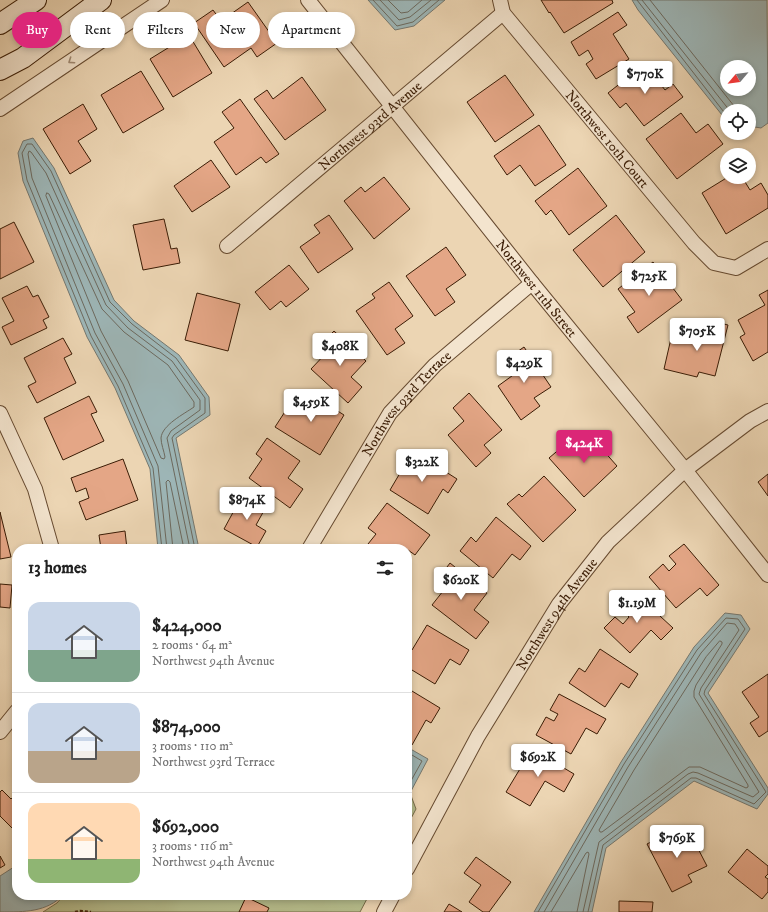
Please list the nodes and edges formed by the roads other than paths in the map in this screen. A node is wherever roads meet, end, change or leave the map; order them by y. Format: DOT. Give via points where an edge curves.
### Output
graph roads {
  1 [pos="36,0"];
  2 [pos="101,0"];
  3 [pos="162,0"];
  4 [pos="308,0"];
  5 [pos="502,7"];
  6 [pos="0,24"];
  7 [pos="0,70"];
  8 [pos="392,107"];
  9 [pos="0,109"];
  10 [pos="227,246"];
  11 [pos="768,249"];
  12 [pos="532,283"];
  13 [pos="768,411"];
  14 [pos="0,413"];
  15 [pos="685,470"];
  16 [pos="51,544"];
  17 [pos="312,544"];
  18 [pos="768,575"];
  19 [pos="12,717"];
  20 [pos="0,732"];
  21 [pos="412,860"];
  22 [pos="390,900"];
  23 [pos="384,912"];
  1 -- 6 [label="main road"];
  2 -- 7 [label="main road" via="23,58"];
  3 -- 9 [label="street, one-way"];
  4 -- 8 [label="street, Northwest 11th Street"];
  5 -- 8 [label="street, Northwest 93rd Avenue"];
  5 -- 11 [label="street, Northwest 10th Court" via="694,243 714,263 736,268"];
  8 -- 10 [label="street, Northwest 93rd Avenue"];
  8 -- 12 [label="street, Northwest 11th Street"];
  12 -- 15 [label="street, Northwest 11th Street"];
  12 -- 17 [label="street, Northwest 93rd Terrace" via="435,365 390,412"];
  13 -- 15 [label="street, Northwest 94th Avenue" via="750,421"];
  14 -- 16 [label="street" via="35,489"];
  15 -- 18 [label="street, Northwest 11th Street"];
  15 -- 21 [label="street, Northwest 94th Avenue" via="608,542 559,604 478,736"];
  19 -- 20 [label="street"];
  22 -- 23 [label="street"];
}
